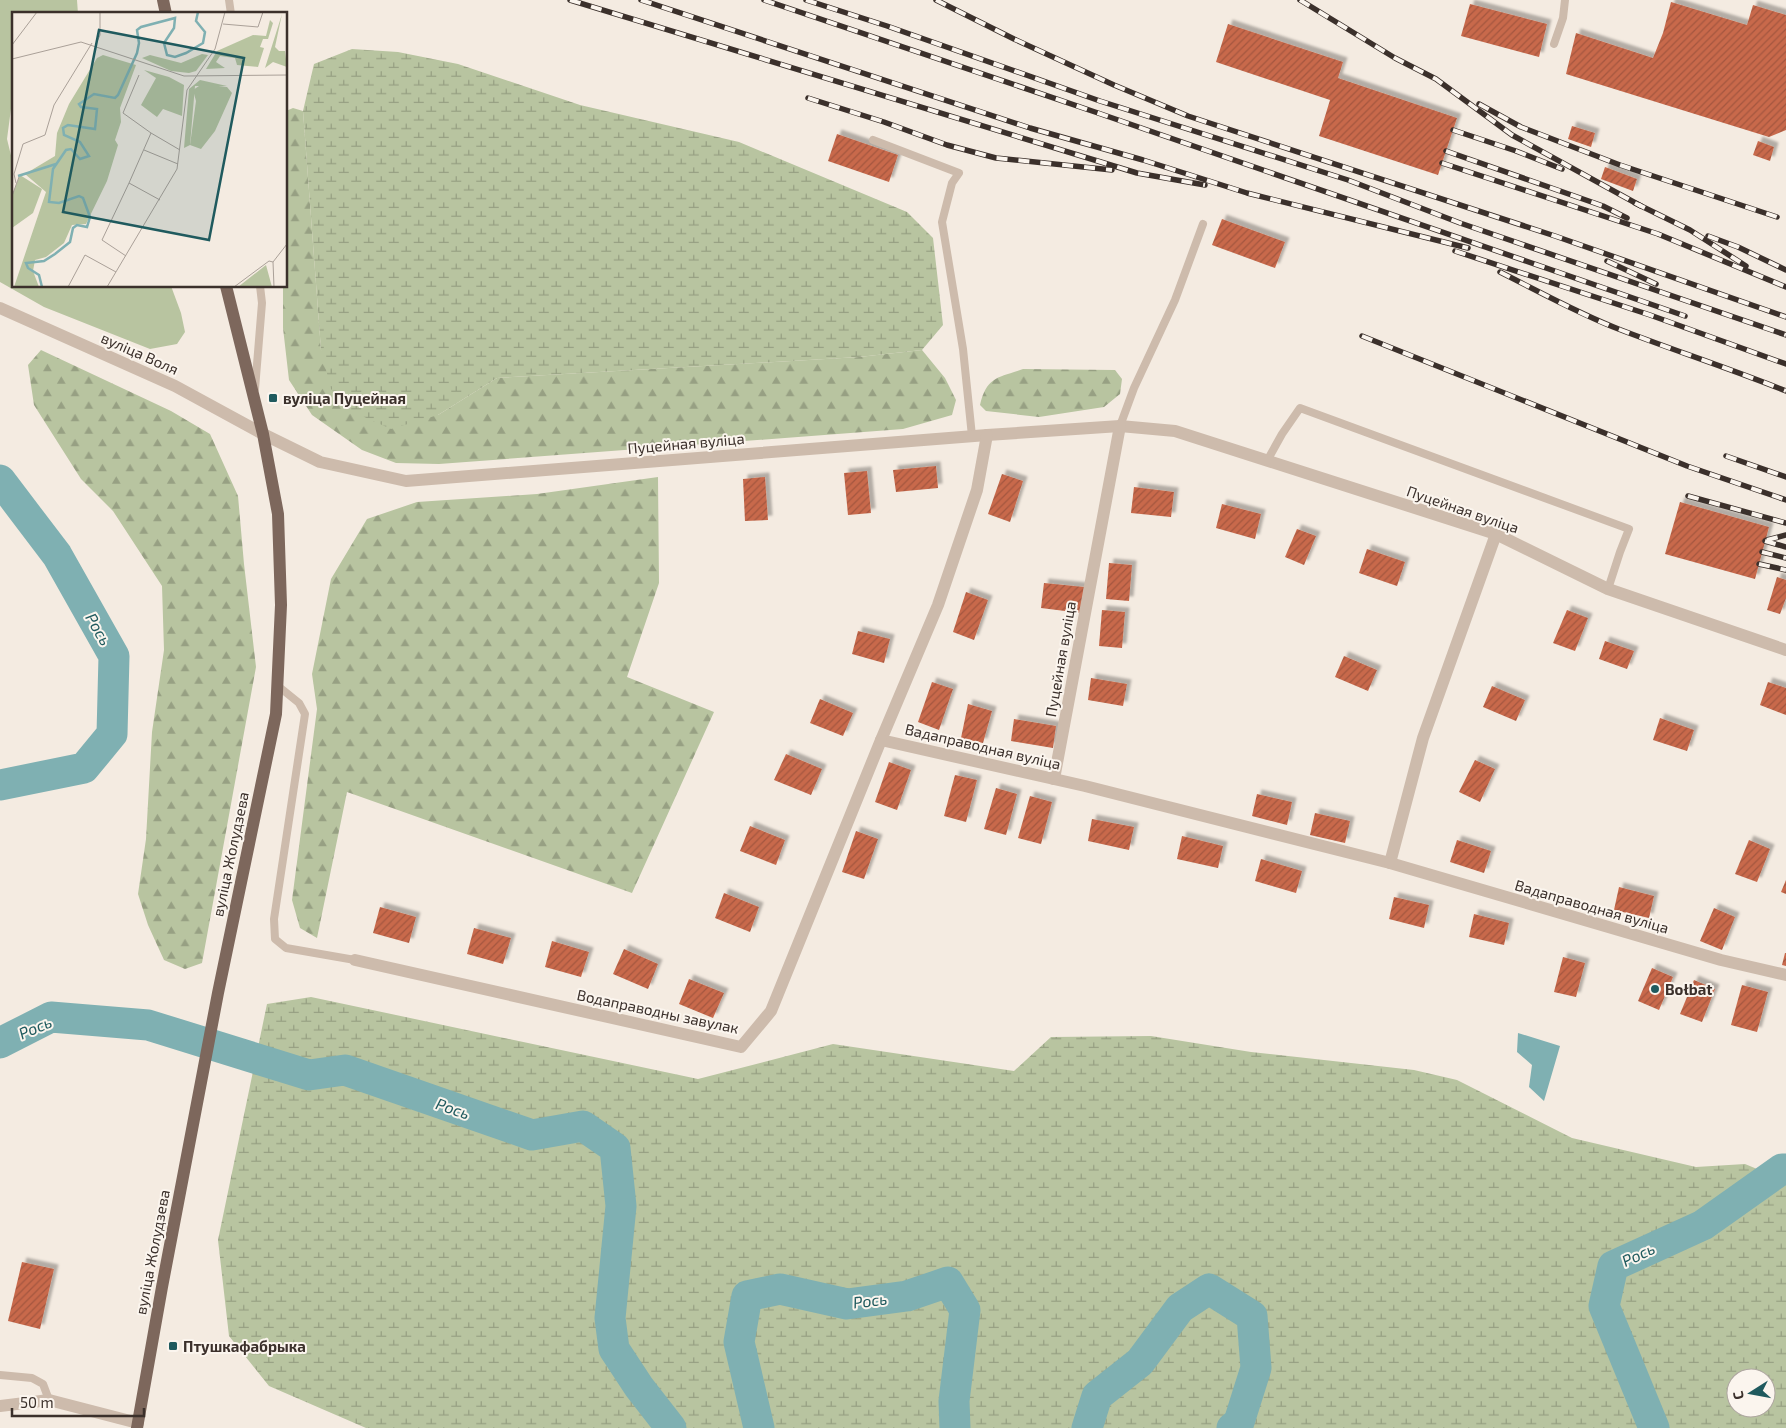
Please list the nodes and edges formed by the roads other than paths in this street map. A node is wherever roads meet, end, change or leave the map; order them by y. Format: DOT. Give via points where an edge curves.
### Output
graph roads {
  1 [pos="1565,0"];
  2 [pos="1554,44"];
  3 [pos="873,140"];
  4 [pos="1203,224"];
  5 [pos="226,288"];
  6 [pos="260,288"];
  7 [pos="0,308"];
  8 [pos="254,399"];
  9 [pos="1120,426"];
  10 [pos="263,434"];
  11 [pos="987,435"];
  12 [pos="972,436"];
  13 [pos="1267,461"];
  14 [pos="1496,534"];
  15 [pos="1608,589"];
  16 [pos="1786,650"];
  17 [pos="278,686"];
  18 [pos="881,740"];
  19 [pos="1054,779"];
  20 [pos="1390,863"];
  21 [pos="355,960"];
  22 [pos="1786,975"];
  23 [pos="0,1375"];
  24 [pos="49,1400"];
  25 [pos="0,1406"];
  26 [pos="138,1426"];
  1 -- 2 [label="lane"];
  3 -- 12 [label="lane" via="958,173 952,182 942,222 964,349"];
  4 -- 9 [label="lane" via="1175,300"];
  5 -- 8 [label="main road, вуліца Жолудзева"];
  6 -- 8 [label="lane" via="262,303"];
  7 -- 10 [label="street, вуліца Воля" via="175,386"];
  8 -- 10 [label="main road, вуліца Жолудзева"];
  9 -- 11 [label="street, Пуцейная вуліца"];
  9 -- 13 [label="street, Пуцейная вуліца" via="1176,431"];
  9 -- 19 [label="street, Пуцейная вуліца"];
  10 -- 12 [label="street, Пуцейная вуліца" via="320,462 406,481"];
  10 -- 17 [label="main road, вуліца Жолудзева" via="278,514 281,605"];
  11 -- 12 [label="street, Пуцейная вуліца"];
  11 -- 18 [label="street, Вадаправодная вуліца" via="977,490 941,596"];
  13 -- 14 [label="street, Пуцейная вуліца"];
  13 -- 15 [label="lane" via="1300,408 1629,529"];
  14 -- 15 [label="street, Пуцейная вуліца"];
  14 -- 20 [label="street" via="1423,738"];
  15 -- 16 [label="street, Пуцейная вуліца"];
  17 -- 21 [label="lane" via="299,703 305,714 274,920 275,939 286,948"];
  17 -- 26 [label="main road, вуліца Жолудзева" via="276,714 218,993"];
  18 -- 19 [label="street, Вадаправодная вуліца"];
  18 -- 21 [label="street, Водаправодны завулак" via="771,1011 741,1047"];
  19 -- 20 [label="street, Вадаправодная вуліца"];
  20 -- 22 [label="street, Вадаправодная вуліца" via="1721,960"];
  23 -- 24 [label="lane" via="32,1378 43,1384"];
  24 -- 25 [label="street"];
  24 -- 26 [label="street"];
}
